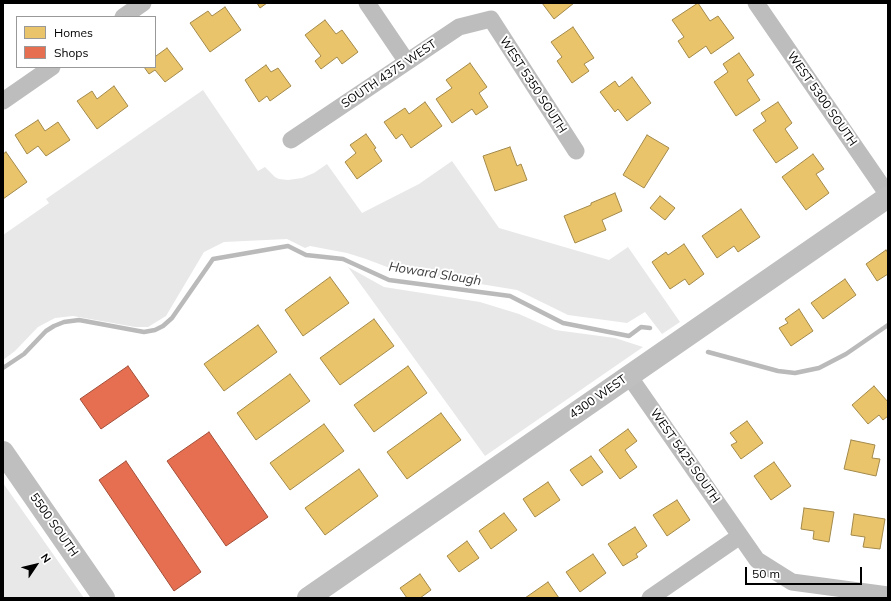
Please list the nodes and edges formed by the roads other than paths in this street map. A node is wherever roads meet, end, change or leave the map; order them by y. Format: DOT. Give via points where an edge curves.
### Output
graph roads {
  1 [pos="143,3"];
  2 [pos="367,3"];
  3 [pos="756,3"];
  4 [pos="124,16"];
  5 [pos="491,19"];
  6 [pos="407,62"];
  7 [pos="51,68"];
  8 [pos="3,101"];
  9 [pos="291,140"];
  10 [pos="576,151"];
  11 [pos="888,196"];
  12 [pos="629,376"];
  13 [pos="3,452"];
  14 [pos="740,536"];
  15 [pos="888,595"];
  16 [pos="104,598"];
  17 [pos="308,598"];
  18 [pos="650,598"];
  1 -- 4 [label="street"];
  2 -- 6 [label="street"];
  3 -- 11 [label="street, WEST 5300 SOUTH"];
  5 -- 6 [label="street, SOUTH 4375 WEST" via="459,27"];
  5 -- 10 [label="street, WEST 5350 SOUTH"];
  6 -- 9 [label="street, SOUTH 4375 WEST"];
  7 -- 8 [label="street"];
  11 -- 12 [label="street, 4300 WEST"];
  12 -- 14 [label="street, WEST 5425 SOUTH"];
  12 -- 17 [label="street, 4300 WEST"];
  13 -- 16 [label="street, 5500 SOUTH"];
  14 -- 15 [label="street, WEST 5425 SOUTH" via="758,560 792,582"];
  14 -- 18 [label="street"];
}
